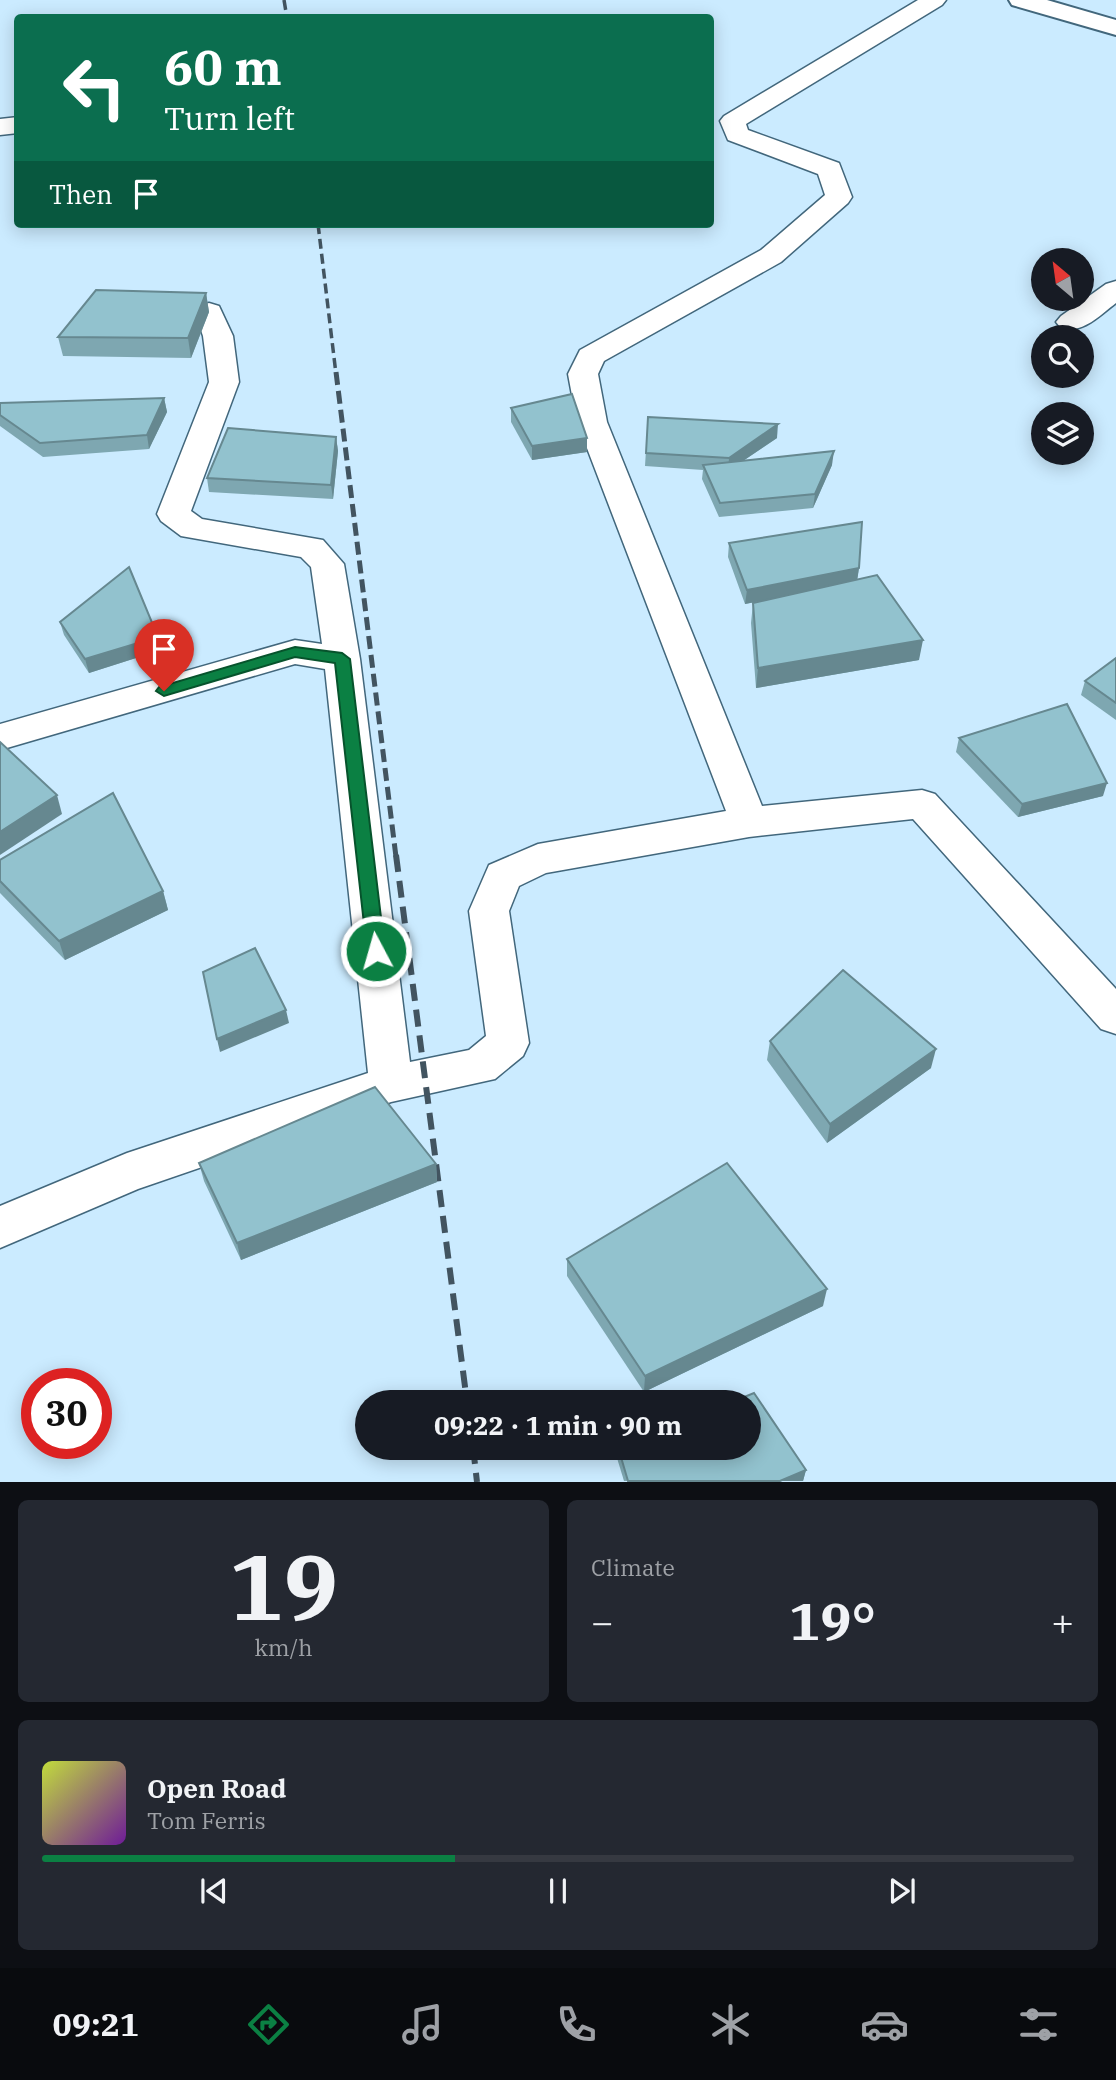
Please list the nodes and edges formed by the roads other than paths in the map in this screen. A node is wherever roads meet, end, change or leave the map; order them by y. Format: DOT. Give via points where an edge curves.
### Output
graph roads {
  1 [pos="934,0"];
  2 [pos="1021,0"];
  3 [pos="1085,0"];
  4 [pos="1116,9"];
  5 [pos="1116,28"];
  6 [pos="1116,290"];
  7 [pos="209,312"];
  8 [pos="1071,321"];
  9 [pos="342,659"];
  10 [pos="0,737"];
  11 [pos="749,822"];
  12 [pos="1116,1017"];
  13 [pos="391,1084"];
  14 [pos="0,1227"];
  1 -- 11 [label="street" via="733,121 737,135 830,169 839,197 771,256 591,356 583,374 592,422"];
  2 -- 5 [label="highway"];
  3 -- 4 [label="highway"];
  6 -- 8 [label="street"];
  7 -- 9 [label="street" via="218,336 224,382 173,514 193,528 311,548 327,565"];
  9 -- 10 [label="street" via="295,652"];
  9 -- 13 [label="street"];
  11 -- 12 [label="street" via="922,804"];
  11 -- 13 [label="street" via="538,859 503,876 489,911 508,1043 480,1066"];
  13 -- 14 [label="street" via="127,1172"];
}
